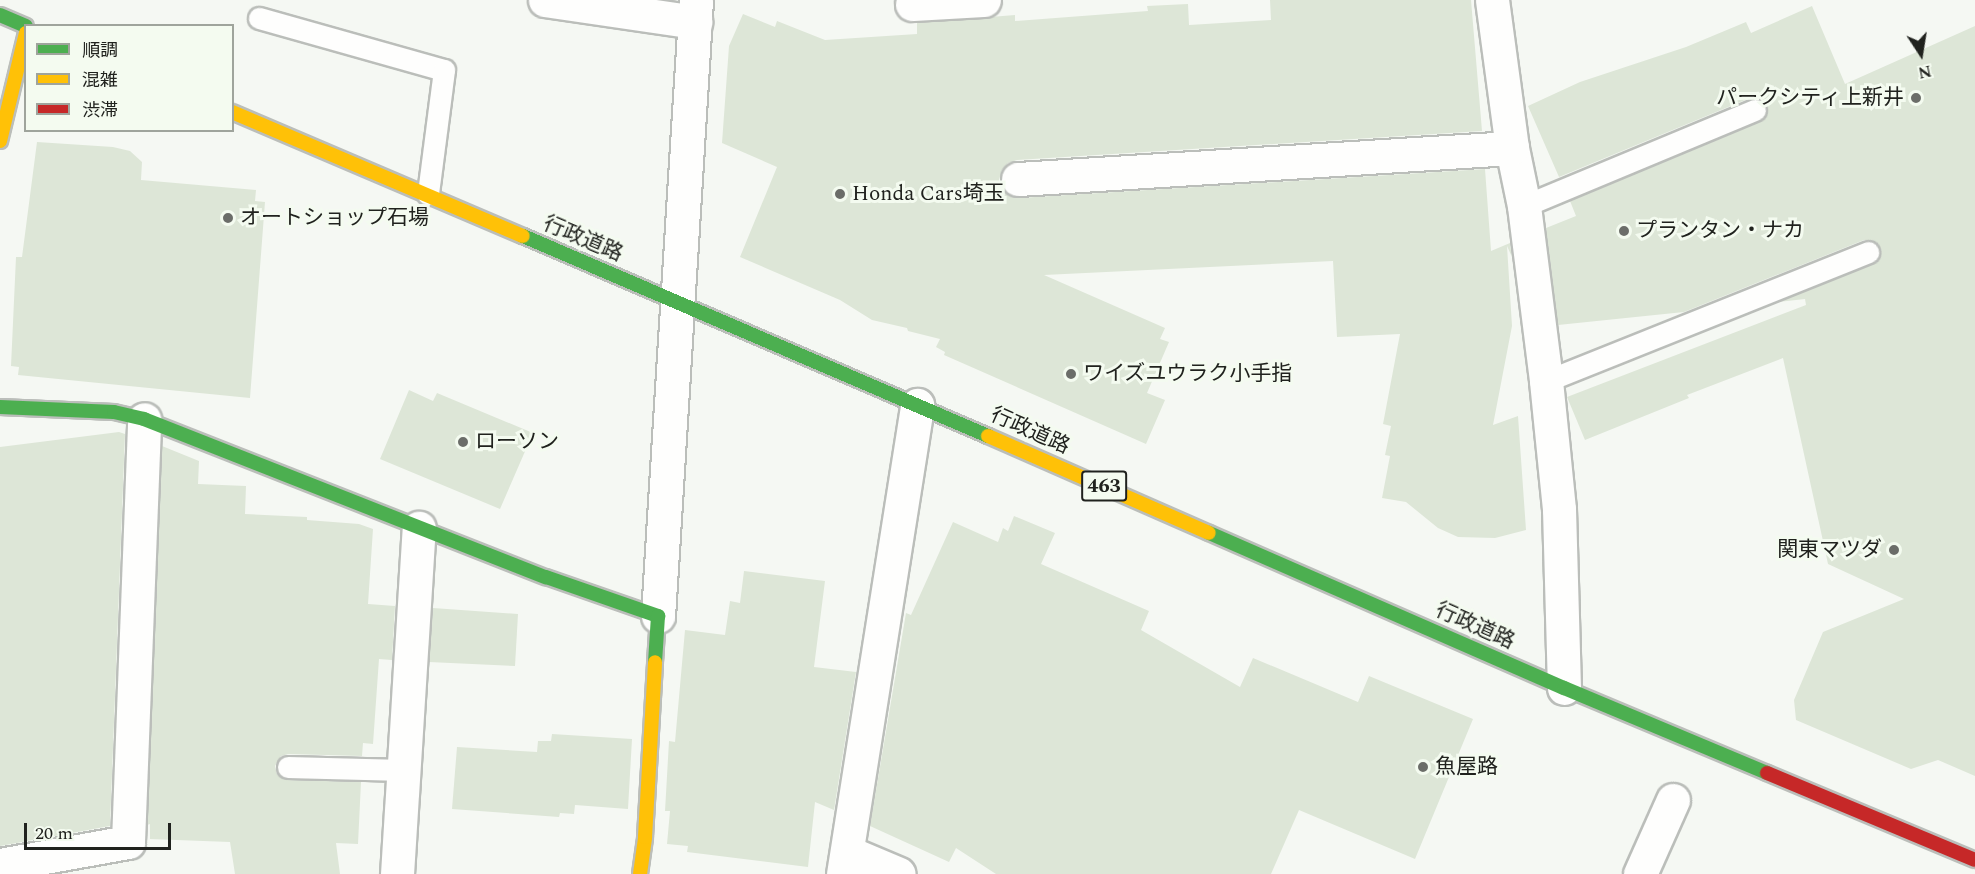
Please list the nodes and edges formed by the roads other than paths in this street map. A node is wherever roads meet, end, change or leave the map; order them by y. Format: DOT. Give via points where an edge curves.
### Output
graph roads {
  1 [pos="545,0"];
  2 [pos="984,0"];
  3 [pos="1492,0"];
  4 [pos="912,4"];
  5 [pos="696,11"];
  6 [pos="0,15"];
  7 [pos="258,18"];
  8 [pos="24,25"];
  9 [pos="24,41"];
  10 [pos="1755,110"];
  11 [pos="234,113"];
  12 [pos="0,141"];
  13 [pos="1512,148"];
  14 [pos="1018,179"];
  15 [pos="428,194"];
  16 [pos="1524,206"];
  17 [pos="1868,252"];
  18 [pos="678,302"];
  19 [pos="1546,381"];
  20 [pos="917,405"];
  21 [pos="0,407"];
  22 [pos="144,419"];
  23 [pos="419,528"];
  24 [pos="658,616"];
  25 [pos="1564,688"];
  26 [pos="288,767"];
  27 [pos="403,770"];
  28 [pos="1673,800"];
  29 [pos="1975,860"];
  30 [pos="845,863"];
  31 [pos="0,866"];
  32 [pos="397,874"];
  33 [pos="640,874"];
  34 [pos="899,874"];
  35 [pos="1640,874"];
  1 -- 5 [label="street"];
  2 -- 4 [label="street"];
  3 -- 13 [label="street"];
  5 -- 18 [label="street"];
  6 -- 8 [label="main road"];
  7 -- 15 [label="lane" via="444,70"];
  9 -- 12 [label="main road"];
  10 -- 16 [label="lane"];
  11 -- 15 [label="main road, 行政道路 / 463"];
  13 -- 14 [label="street"];
  13 -- 16 [label="street"];
  15 -- 18 [label="main road, 行政道路 / 463"];
  16 -- 19 [label="street"];
  17 -- 19 [label="lane"];
  18 -- 20 [label="main road, 行政道路 / 463"];
  18 -- 24 [label="street"];
  19 -- 25 [label="street" via="1559,509"];
  20 -- 25 [label="main road, 行政道路 / 463"];
  20 -- 30 [label="street"];
  21 -- 22 [label="main road" via="114,412"];
  22 -- 23 [label="main road"];
  22 -- 31 [label="street" via="128,842"];
  23 -- 24 [label="main road"];
  23 -- 27 [label="street"];
  24 -- 33 [label="main road"];
  25 -- 29 [label="main road, 行政道路 / 463"];
  26 -- 27 [label="lane"];
  27 -- 32 [label="street"];
  28 -- 35 [label="street"];
  30 -- 34 [label="street"];
}
